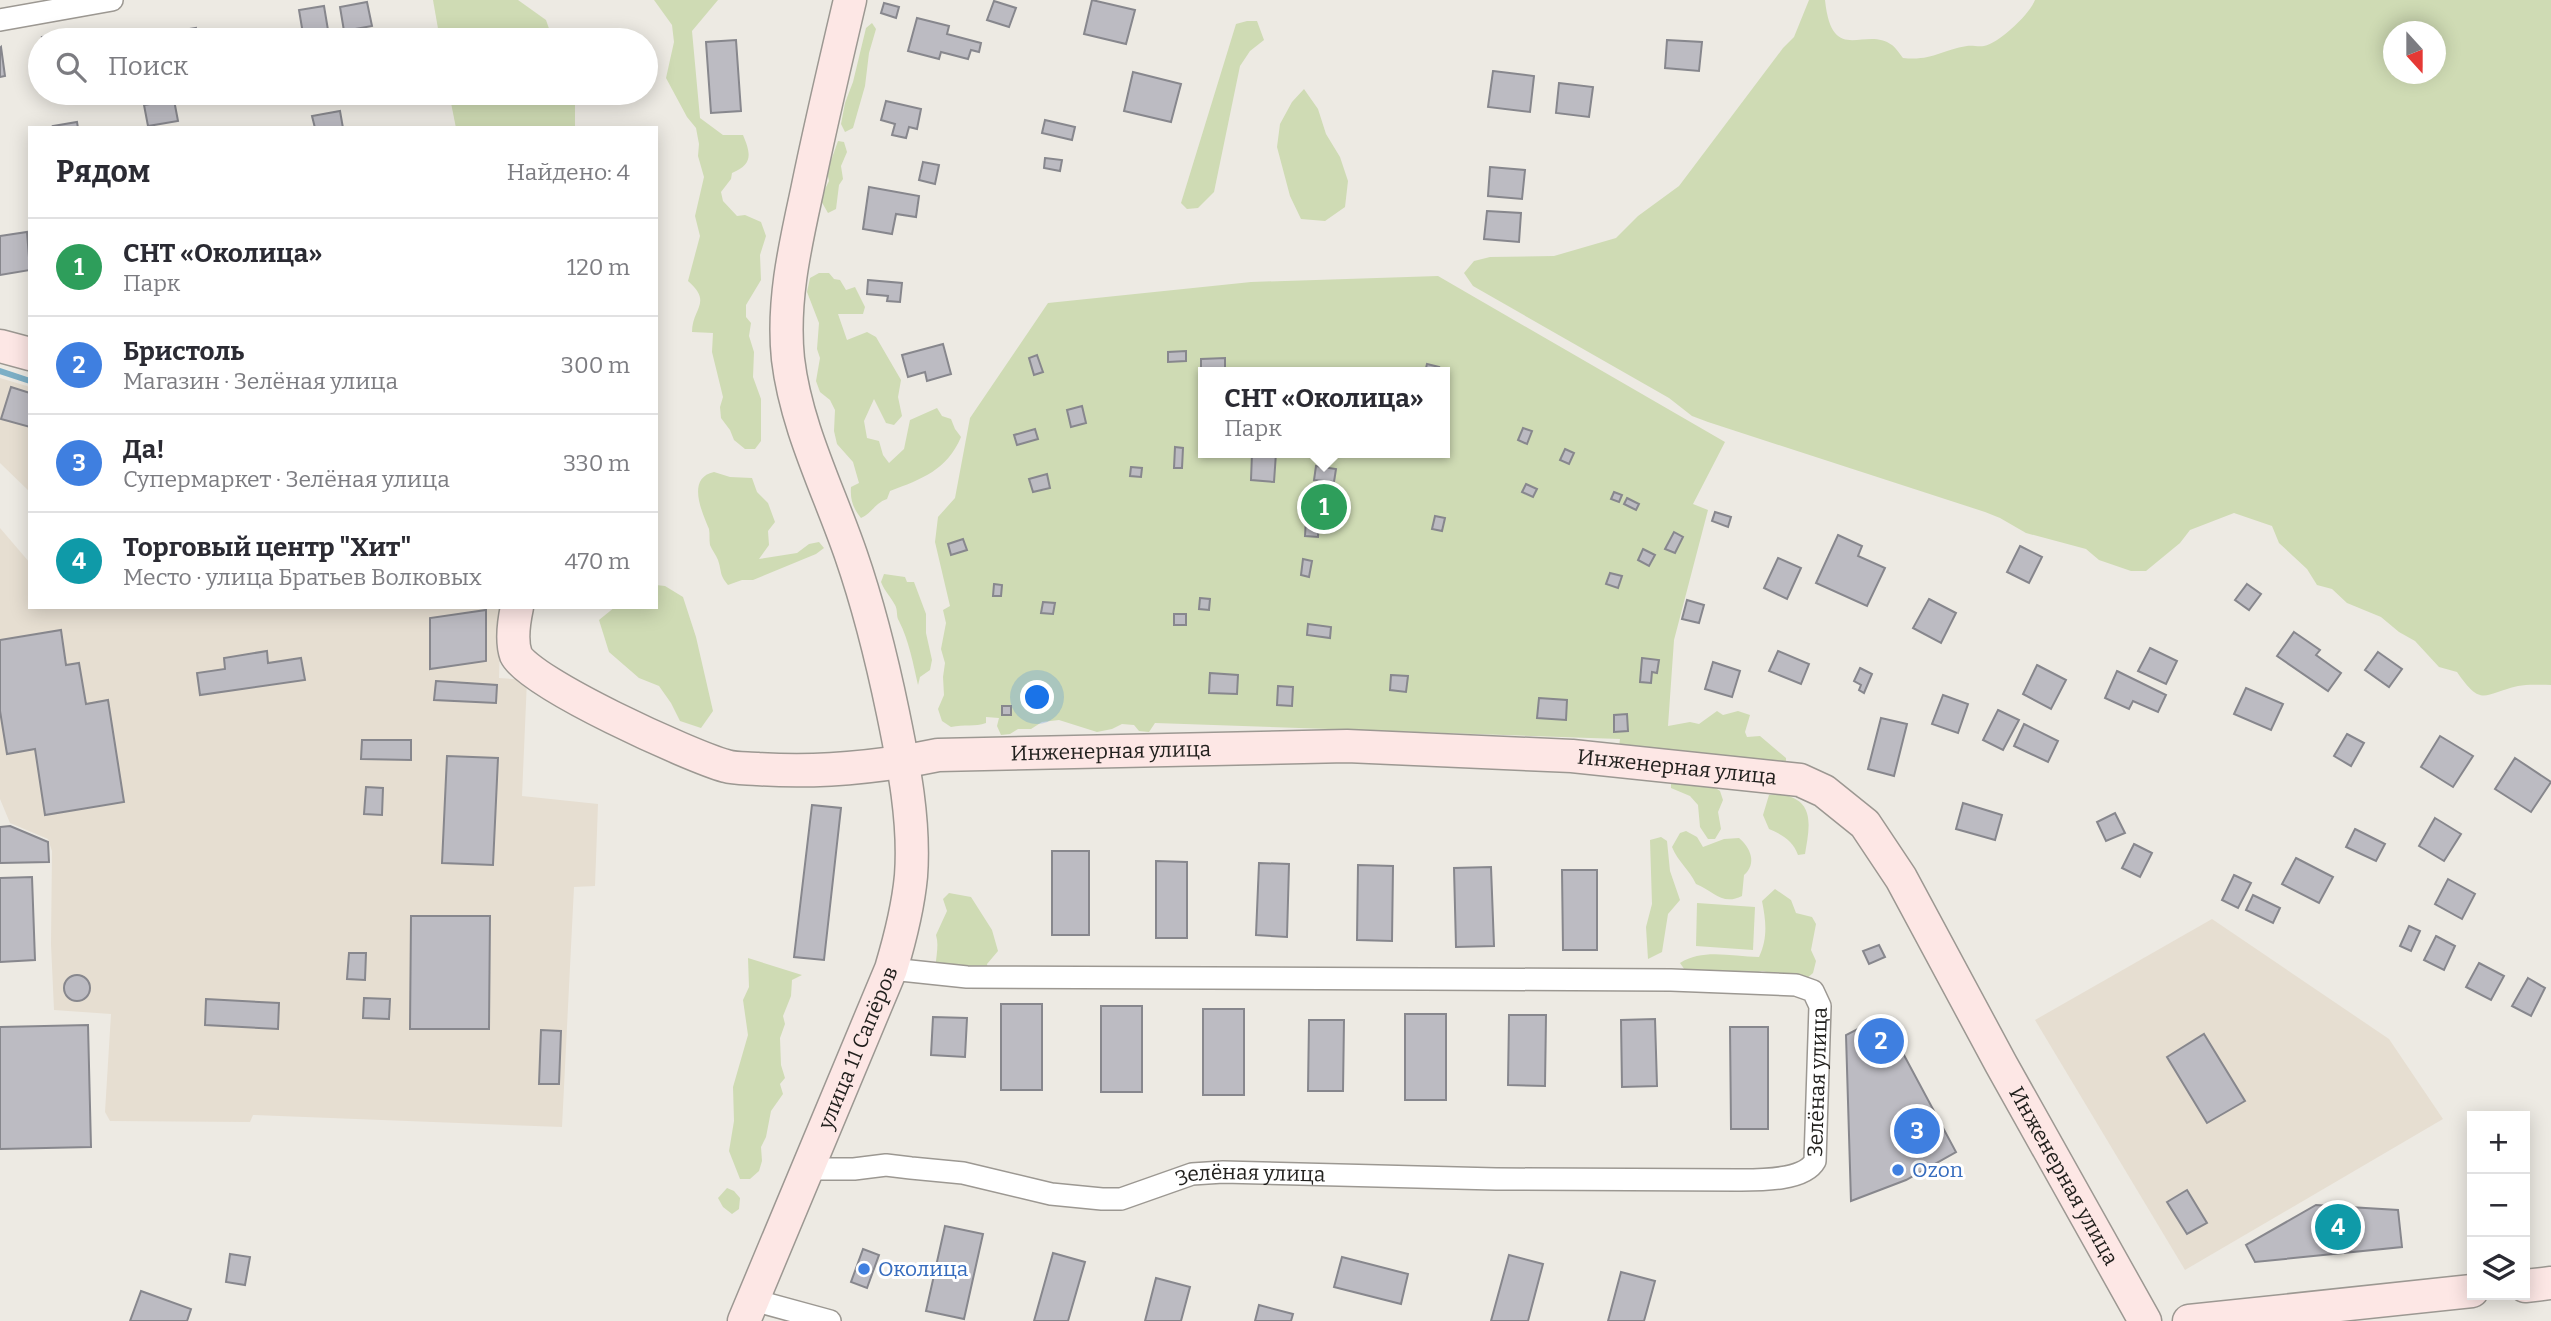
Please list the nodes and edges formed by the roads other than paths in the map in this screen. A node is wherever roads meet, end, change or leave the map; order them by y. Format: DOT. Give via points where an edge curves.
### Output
graph roads {
  1 [pos="112,0"];
  2 [pos="850,0"];
  3 [pos="11,12"];
  4 [pos="0,346"];
  5 [pos="28,353"];
  6 [pos="517,609"];
  7 [pos="903,762"];
  8 [pos="891,969"];
  9 [pos="806,1169"];
  10 [pos="2551,1283"];
  11 [pos="2530,1285"];
  12 [pos="2467,1292"];
  13 [pos="748,1311"];
  14 [pos="830,1321"];
  15 [pos="2145,1321"];
  16 [pos="2189,1321"];
  1 -- 3 [label="street"];
  2 -- 7 [label="street, улица 11 Сапёров" via="791,267 788,355 792,387 876,635"];
  4 -- 5 [label="street"];
  6 -- 7 [label="street, Инженерная улица" via="516,654 531,672 590,706 727,767 790,771"];
  7 -- 8 [label="street, улица 11 Сапёров" via="911,876"];
  7 -- 15 [label="street, Инженерная улица" via="938,755 1347,746 1572,756 1800,780 1824,791 1865,824 1901,878"];
  8 -- 9 [label="street, улица 11 Сапёров"];
  8 -- 9 [label="street, Зелёная улица" via="967,977 1671,980 1796,985 1813,991 1820,1006 1815,1161 1807,1171 1764,1179 1644,1182 1223,1172 1192,1174 1121,1199 1051,1194 963,1173 911,1167"];
  9 -- 13 [label="street, улица 11 Сапёров"];
  10 -- 11 [label="street"];
  12 -- 16 [label="street"];
  13 -- 14 [label="street"];
}
